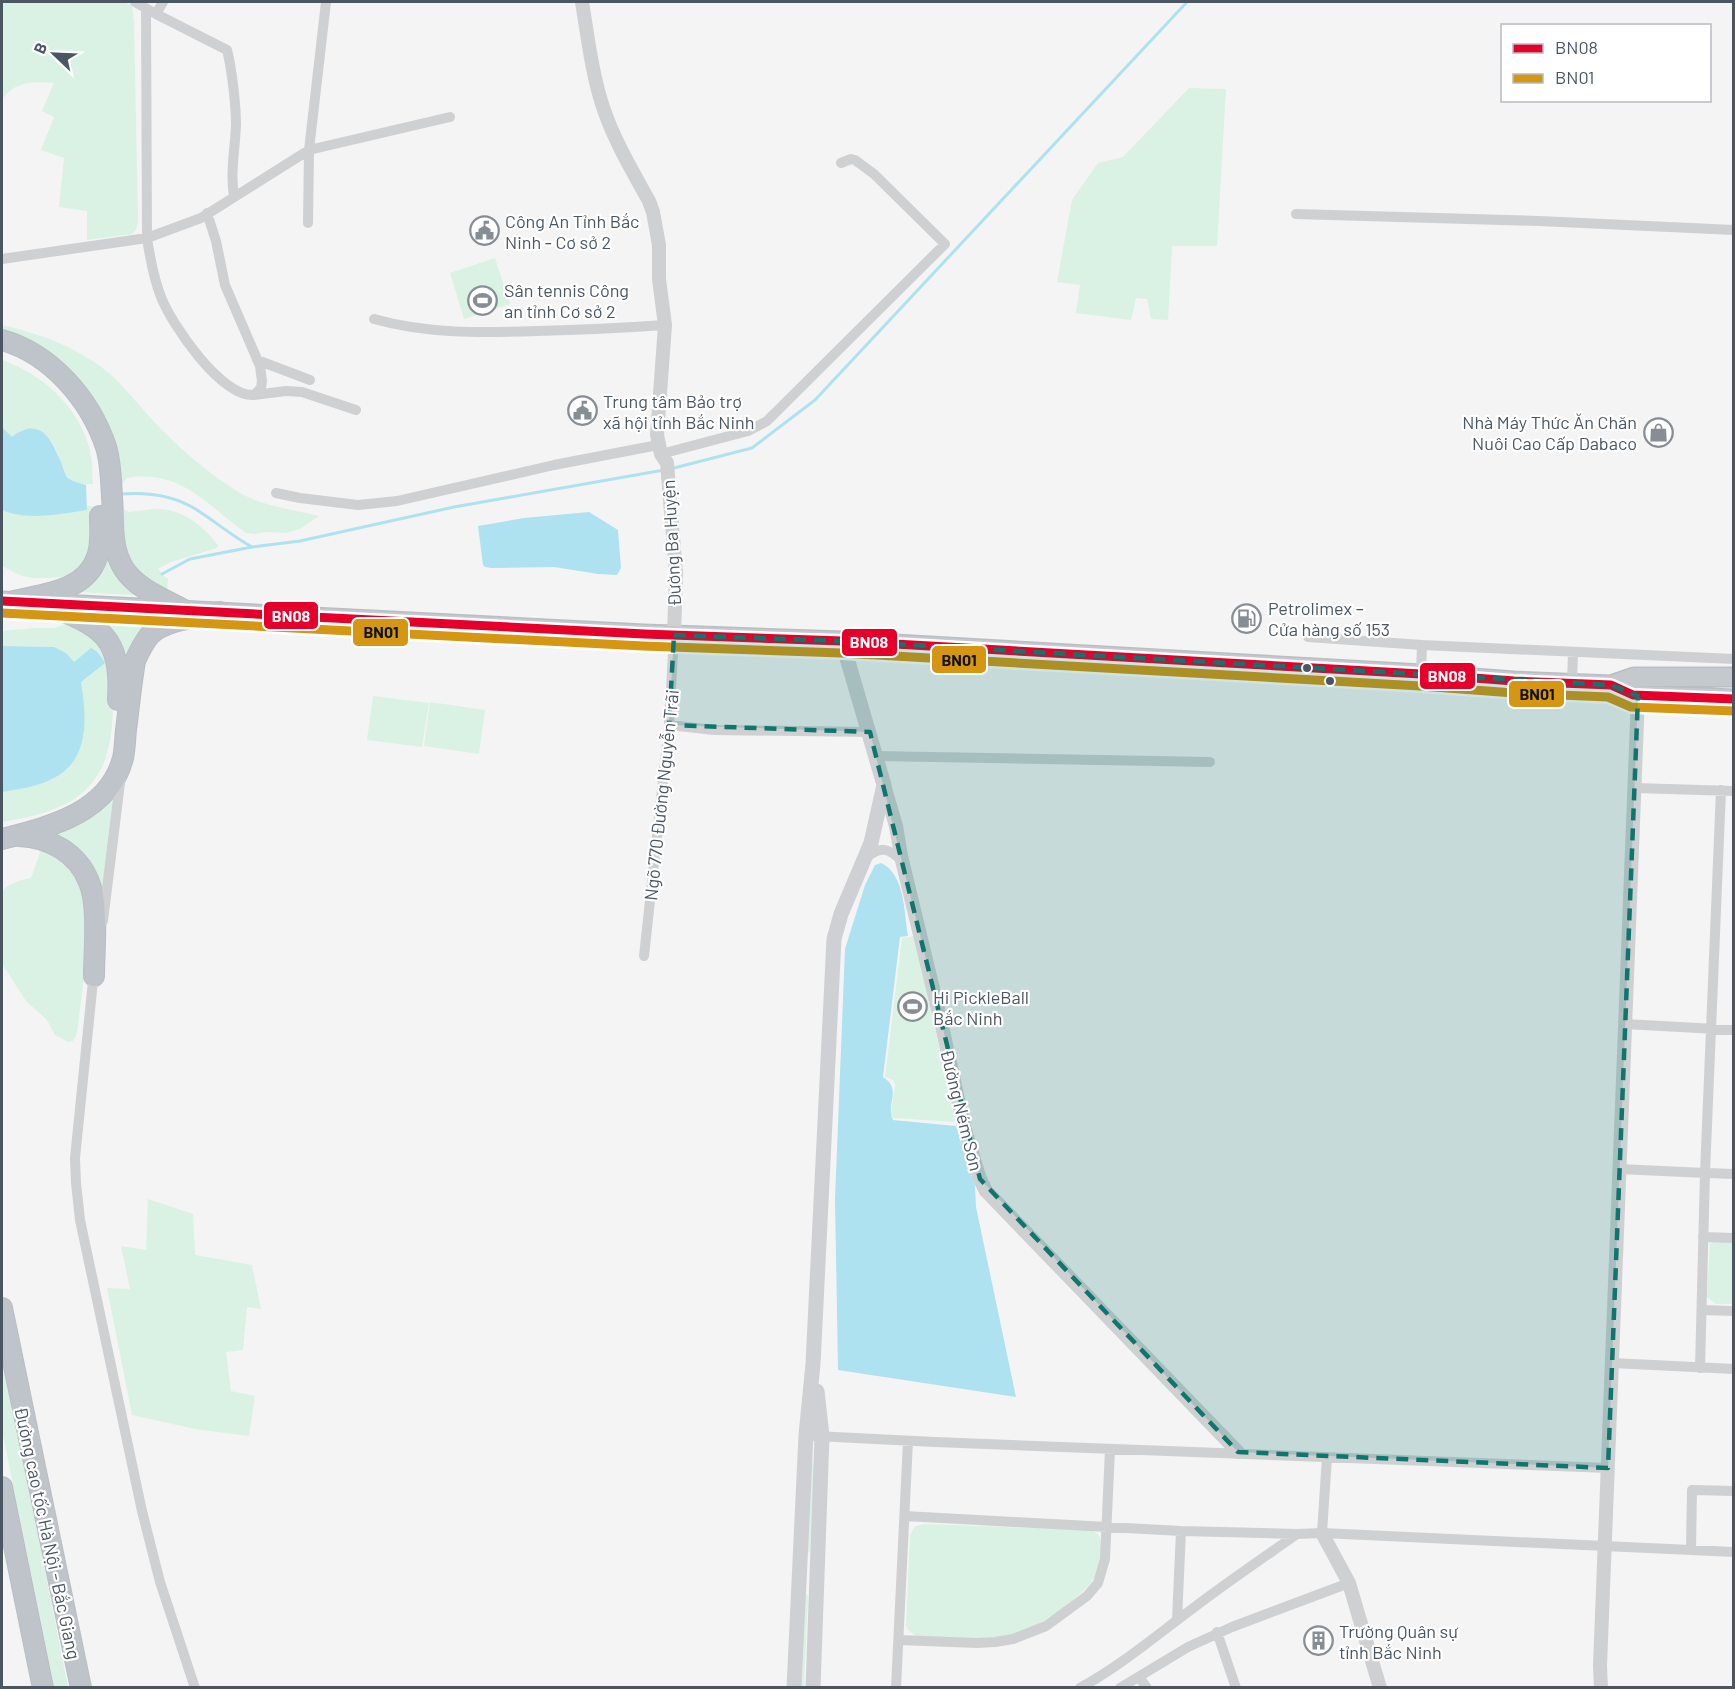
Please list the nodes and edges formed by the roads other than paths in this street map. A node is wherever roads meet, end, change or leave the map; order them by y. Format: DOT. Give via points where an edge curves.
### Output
graph roads {
  1 [pos="135,2"];
  2 [pos="164,2"];
  3 [pos="326,2"];
  4 [pos="582,2"];
  5 [pos="151,11"];
  6 [pos="450,117"];
  7 [pos="309,150"];
  8 [pos="841,163"];
  9 [pos="234,196"];
  10 [pos="207,213"];
  11 [pos="1296,214"];
  12 [pos="308,223"];
  13 [pos="1734,230"];
  14 [pos="147,238"];
  15 [pos="2,259"];
  16 [pos="374,319"];
  17 [pos="665,325"];
  18 [pos="2,340"];
  19 [pos="2,353"];
  20 [pos="257,360"];
  21 [pos="310,380"];
  22 [pos="254,395"];
  23 [pos="356,410"];
  24 [pos="662,453"];
  25 [pos="276,493"];
  26 [pos="8,601"];
  27 [pos="43,603"];
  28 [pos="184,610"];
  29 [pos="220,612"];
  30 [pos="674,635"];
  31 [pos="1308,637"];
  32 [pos="842,641"];
  33 [pos="1422,645"];
  34 [pos="1573,652"];
  35 [pos="1712,658"];
  36 [pos="1734,659"];
  37 [pos="1421,674"];
  38 [pos="1712,677"];
  39 [pos="1734,677"];
  40 [pos="1572,683"];
  41 [pos="1611,685"];
  42 [pos="1638,696"];
  43 [pos="1734,699"];
  44 [pos="669,725"];
  45 [pos="870,732"];
  46 [pos="876,756"];
  47 [pos="123,759"];
  48 [pos="1210,762"];
  49 [pos="884,785"];
  50 [pos="1635,788"];
  51 [pos="1721,790"];
  52 [pos="1734,791"];
  53 [pos="4,833"];
  54 [pos="863,861"];
  55 [pos="902,861"];
  56 [pos="644,956"];
  57 [pos="94,976"];
  58 [pos="1625,1024"];
  59 [pos="1710,1029"];
  60 [pos="1734,1030"];
  61 [pos="1619,1169"];
  62 [pos="1704,1173"];
  63 [pos="1734,1174"];
  64 [pos="1703,1237"];
  65 [pos="1734,1238"];
  66 [pos="2,1308"];
  67 [pos="1702,1310"];
  68 [pos="1734,1311"];
  69 [pos="1612,1363"];
  70 [pos="813,1364"];
  71 [pos="1700,1368"];
  72 [pos="1734,1370"];
  73 [pos="806,1435"];
  74 [pos="822,1436"];
  75 [pos="908,1441"];
  76 [pos="1110,1449"];
  77 [pos="1238,1452"];
  78 [pos="1327,1457"];
  79 [pos="1608,1468"];
  80 [pos="2,1487"];
  81 [pos="1734,1491"];
  82 [pos="905,1516"];
  83 [pos="1107,1527"];
  84 [pos="1180,1531"];
  85 [pos="1322,1533"];
  86 [pos="1297,1534"];
  87 [pos="1605,1546"];
  88 [pos="1691,1550"];
  89 [pos="1734,1552"];
  90 [pos="799,1571"];
  91 [pos="817,1571"];
  92 [pos="1349,1583"];
  93 [pos="1177,1620"];
  94 [pos="69,1629"];
  95 [pos="1217,1632"];
  96 [pos="899,1640"];
  97 [pos="1139,1677"];
  98 [pos="43,1688"];
  99 [pos="81,1688"];
  100 [pos="86,1688"];
  101 [pos="195,1688"];
  102 [pos="794,1688"];
  103 [pos="813,1688"];
  104 [pos="896,1688"];
  105 [pos="1080,1688"];
  106 [pos="1120,1688"];
  107 [pos="1147,1688"];
  108 [pos="1236,1688"];
  109 [pos="1380,1688"];
  110 [pos="1600,1688"];
  1 -- 5 [label="street"];
  2 -- 5 [label="street"];
  3 -- 7 [label="street"];
  4 -- 17 [label="street, Đường Ba Huyện" via="598,93 653,212"];
  5 -- 9 [label="street" via="227,50 236,123"];
  5 -- 14 [label="street"];
  6 -- 7 [label="street"];
  7 -- 9 [label="street"];
  7 -- 12 [label="street"];
  8 -- 24 [label="street" via="855,160 874,174 945,244 767,421 748,431"];
  9 -- 10 [label="street"];
  10 -- 14 [label="street"];
  10 -- 20 [label="street" via="225,285"];
  11 -- 13 [label="street"];
  14 -- 15 [label="street"];
  14 -- 22 [label="street" via="161,297 187,343 227,385"];
  16 -- 17 [label="street" via="401,327 450,332"];
  17 -- 24 [label="street, Đường Ba Huyện" via="657,435"];
  18 -- 28 [label="highway" via="42,360 77,392 107,449 114,541 122,565 130,577"];
  19 -- 26 [label="highway" via="37,370 71,400 90,435 99,475 100,542 92,568 77,583 57,591"];
  20 -- 21 [label="street"];
  20 -- 22 [label="street" via="262,381"];
  22 -- 23 [label="street" via="302,392"];
  24 -- 25 [label="street" via="554,465 397,501 358,505"];
  24 -- 30 [label="street, Đường Ba Huyện" via="669,484 676,574"];
  26 -- 27 [label="highway"];
  27 -- 28 [label="highway"];
  27 -- 53 [label="highway" via="90,623 109,642 116,658 119,684 116,739 105,771 93,789 69,807"];
  28 -- 29 [label="highway"];
  29 -- 30 [label="highway"];
  29 -- 47 [label="highway" via="165,626 150,634 135,661"];
  30 -- 32 [label="highway"];
  30 -- 44 [label="street, Ngõ 770 Đường Nguyễn Trãi"];
  31 -- 33 [label="street"];
  32 -- 37 [label="highway"];
  32 -- 45 [label="main road, Đường Ném Sơn"];
  33 -- 34 [label="street"];
  33 -- 37 [label="street"];
  34 -- 35 [label="street"];
  34 -- 40 [label="street"];
  35 -- 36 [label="street"];
  35 -- 38 [label="street"];
  37 -- 40 [label="highway"];
  38 -- 39 [label="highway"];
  38 -- 41 [label="highway" via="1634,676"];
  40 -- 41 [label="highway"];
  41 -- 42 [label="highway"];
  42 -- 43 [label="highway"];
  42 -- 50 [label="street"];
  44 -- 45 [label="street" via="714,730"];
  44 -- 56 [label="street, Ngõ 770 Đường Nguyễn Trãi"];
  45 -- 46 [label="main road, Đường Ném Sơn"];
  46 -- 48 [label="street"];
  46 -- 49 [label="main road, Đường Ném Sơn"];
  47 -- 53 [label="highway" via="106,790 84,809 55,824"];
  47 -- 57 [label="street"];
  49 -- 54 [label="main road"];
  49 -- 55 [label="street, Đường Ném Sơn"];
  50 -- 51 [label="street"];
  50 -- 58 [label="street"];
  51 -- 52 [label="street"];
  51 -- 59 [label="street"];
  53 -- 57 [label="highway" via="58,846 71,856 89,882 93,898"];
  54 -- 55 [label="street" via="880,850 893,852"];
  54 -- 70 [label="main road" via="841,914 833,948"];
  55 -- 77 [label="street, Đường Ném Sơn" via="964,1127 986,1191"];
  57 -- 101 [label="street" via="75,1158 80,1220 142,1511 160,1582"];
  58 -- 59 [label="street"];
  58 -- 61 [label="street"];
  59 -- 60 [label="street"];
  59 -- 62 [label="street"];
  61 -- 62 [label="street"];
  61 -- 69 [label="street"];
  62 -- 63 [label="street"];
  62 -- 64 [label="street"];
  64 -- 65 [label="street"];
  64 -- 67 [label="street"];
  66 -- 94 [label="highway, Đường cao tốc Hà Nội - Bắc Giang"];
  67 -- 68 [label="street"];
  67 -- 71 [label="street"];
  69 -- 71 [label="street"];
  69 -- 79 [label="street"];
  70 -- 73 [label="main road"];
  70 -- 74 [label="main road"];
  71 -- 72 [label="street"];
  73 -- 74 [label="street"];
  73 -- 90 [label="main road"];
  74 -- 75 [label="street"];
  74 -- 91 [label="main road"];
  75 -- 76 [label="street"];
  75 -- 82 [label="street"];
  76 -- 77 [label="street"];
  76 -- 83 [label="street"];
  77 -- 78 [label="street"];
  78 -- 79 [label="street"];
  78 -- 85 [label="street"];
  79 -- 87 [label="street"];
  80 -- 98 [label="highway, Đường cao tốc Hà Nội - Bắc Giang"];
  81 -- 88 [label="street" via="1692,1490"];
  82 -- 83 [label="street"];
  82 -- 96 [label="street"];
  83 -- 84 [label="street"];
  83 -- 96 [label="street" via="1106,1559 1098,1583 1087,1596 1046,1626 995,1642"];
  84 -- 86 [label="street"];
  84 -- 93 [label="street"];
  85 -- 86 [label="street"];
  85 -- 87 [label="street"];
  85 -- 92 [label="street"];
  86 -- 93 [label="street"];
  87 -- 88 [label="street"];
  87 -- 110 [label="street"];
  88 -- 89 [label="street"];
  90 -- 91 [label="main road"];
  90 -- 102 [label="main road"];
  91 -- 103 [label="main road"];
  92 -- 97 [label="street" via="1232,1627 1188,1647"];
  92 -- 109 [label="street"];
  93 -- 105 [label="street"];
  94 -- 99 [label="highway, Đường cao tốc Hà Nội - Bắc Giang"];
  94 -- 100 [label="highway"];
  95 -- 108 [label="street"];
  96 -- 104 [label="street"];
  97 -- 106 [label="street"];
  97 -- 107 [label="street"];
}
